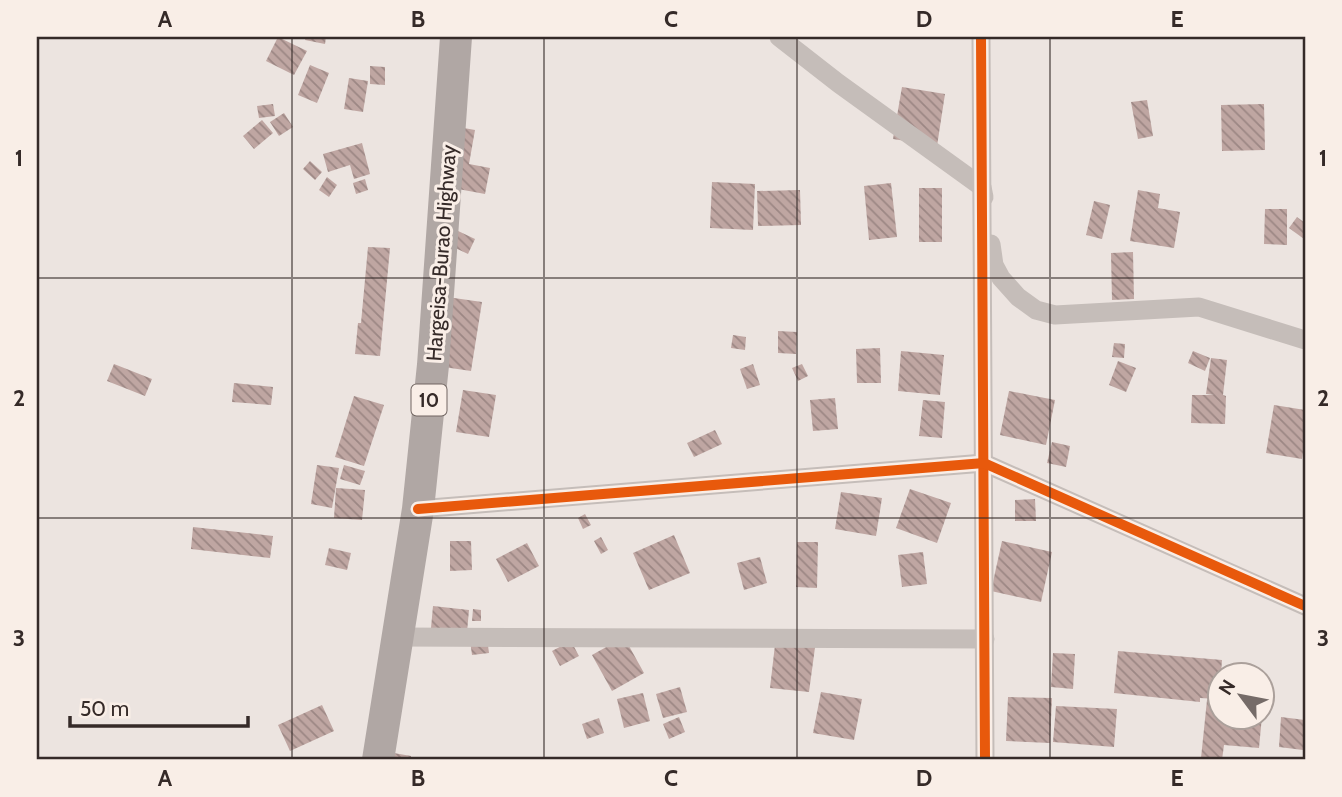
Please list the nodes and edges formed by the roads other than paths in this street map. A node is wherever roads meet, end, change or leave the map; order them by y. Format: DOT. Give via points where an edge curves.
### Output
graph roads {
  1 [pos="456,37"];
  2 [pos="779,37"];
  3 [pos="981,37"];
  4 [pos="982,187"];
  5 [pos="1305,340"];
  6 [pos="984,463"];
  7 [pos="418,509"];
  8 [pos="1305,606"];
  9 [pos="397,637"];
  10 [pos="985,639"];
  11 [pos="378,760"];
  12 [pos="985,760"];
  1 -- 7 [label="highway, Hargeisa-Burao Highway / 10"];
  2 -- 4 [label="street"];
  3 -- 4 [label="street"];
  4 -- 5 [label="street" via="994,265 1018,297 1036,310 1055,315 1199,306"];
  4 -- 6 [label="street"];
  6 -- 7 [label="street"];
  6 -- 8 [label="street"];
  6 -- 10 [label="street"];
  7 -- 9 [label="highway, Hargeisa-Burao Highway / 10"];
  9 -- 10 [label="street"];
  9 -- 11 [label="highway, Hargeisa-Burao Highway / 10"];
  10 -- 12 [label="street"];
}
